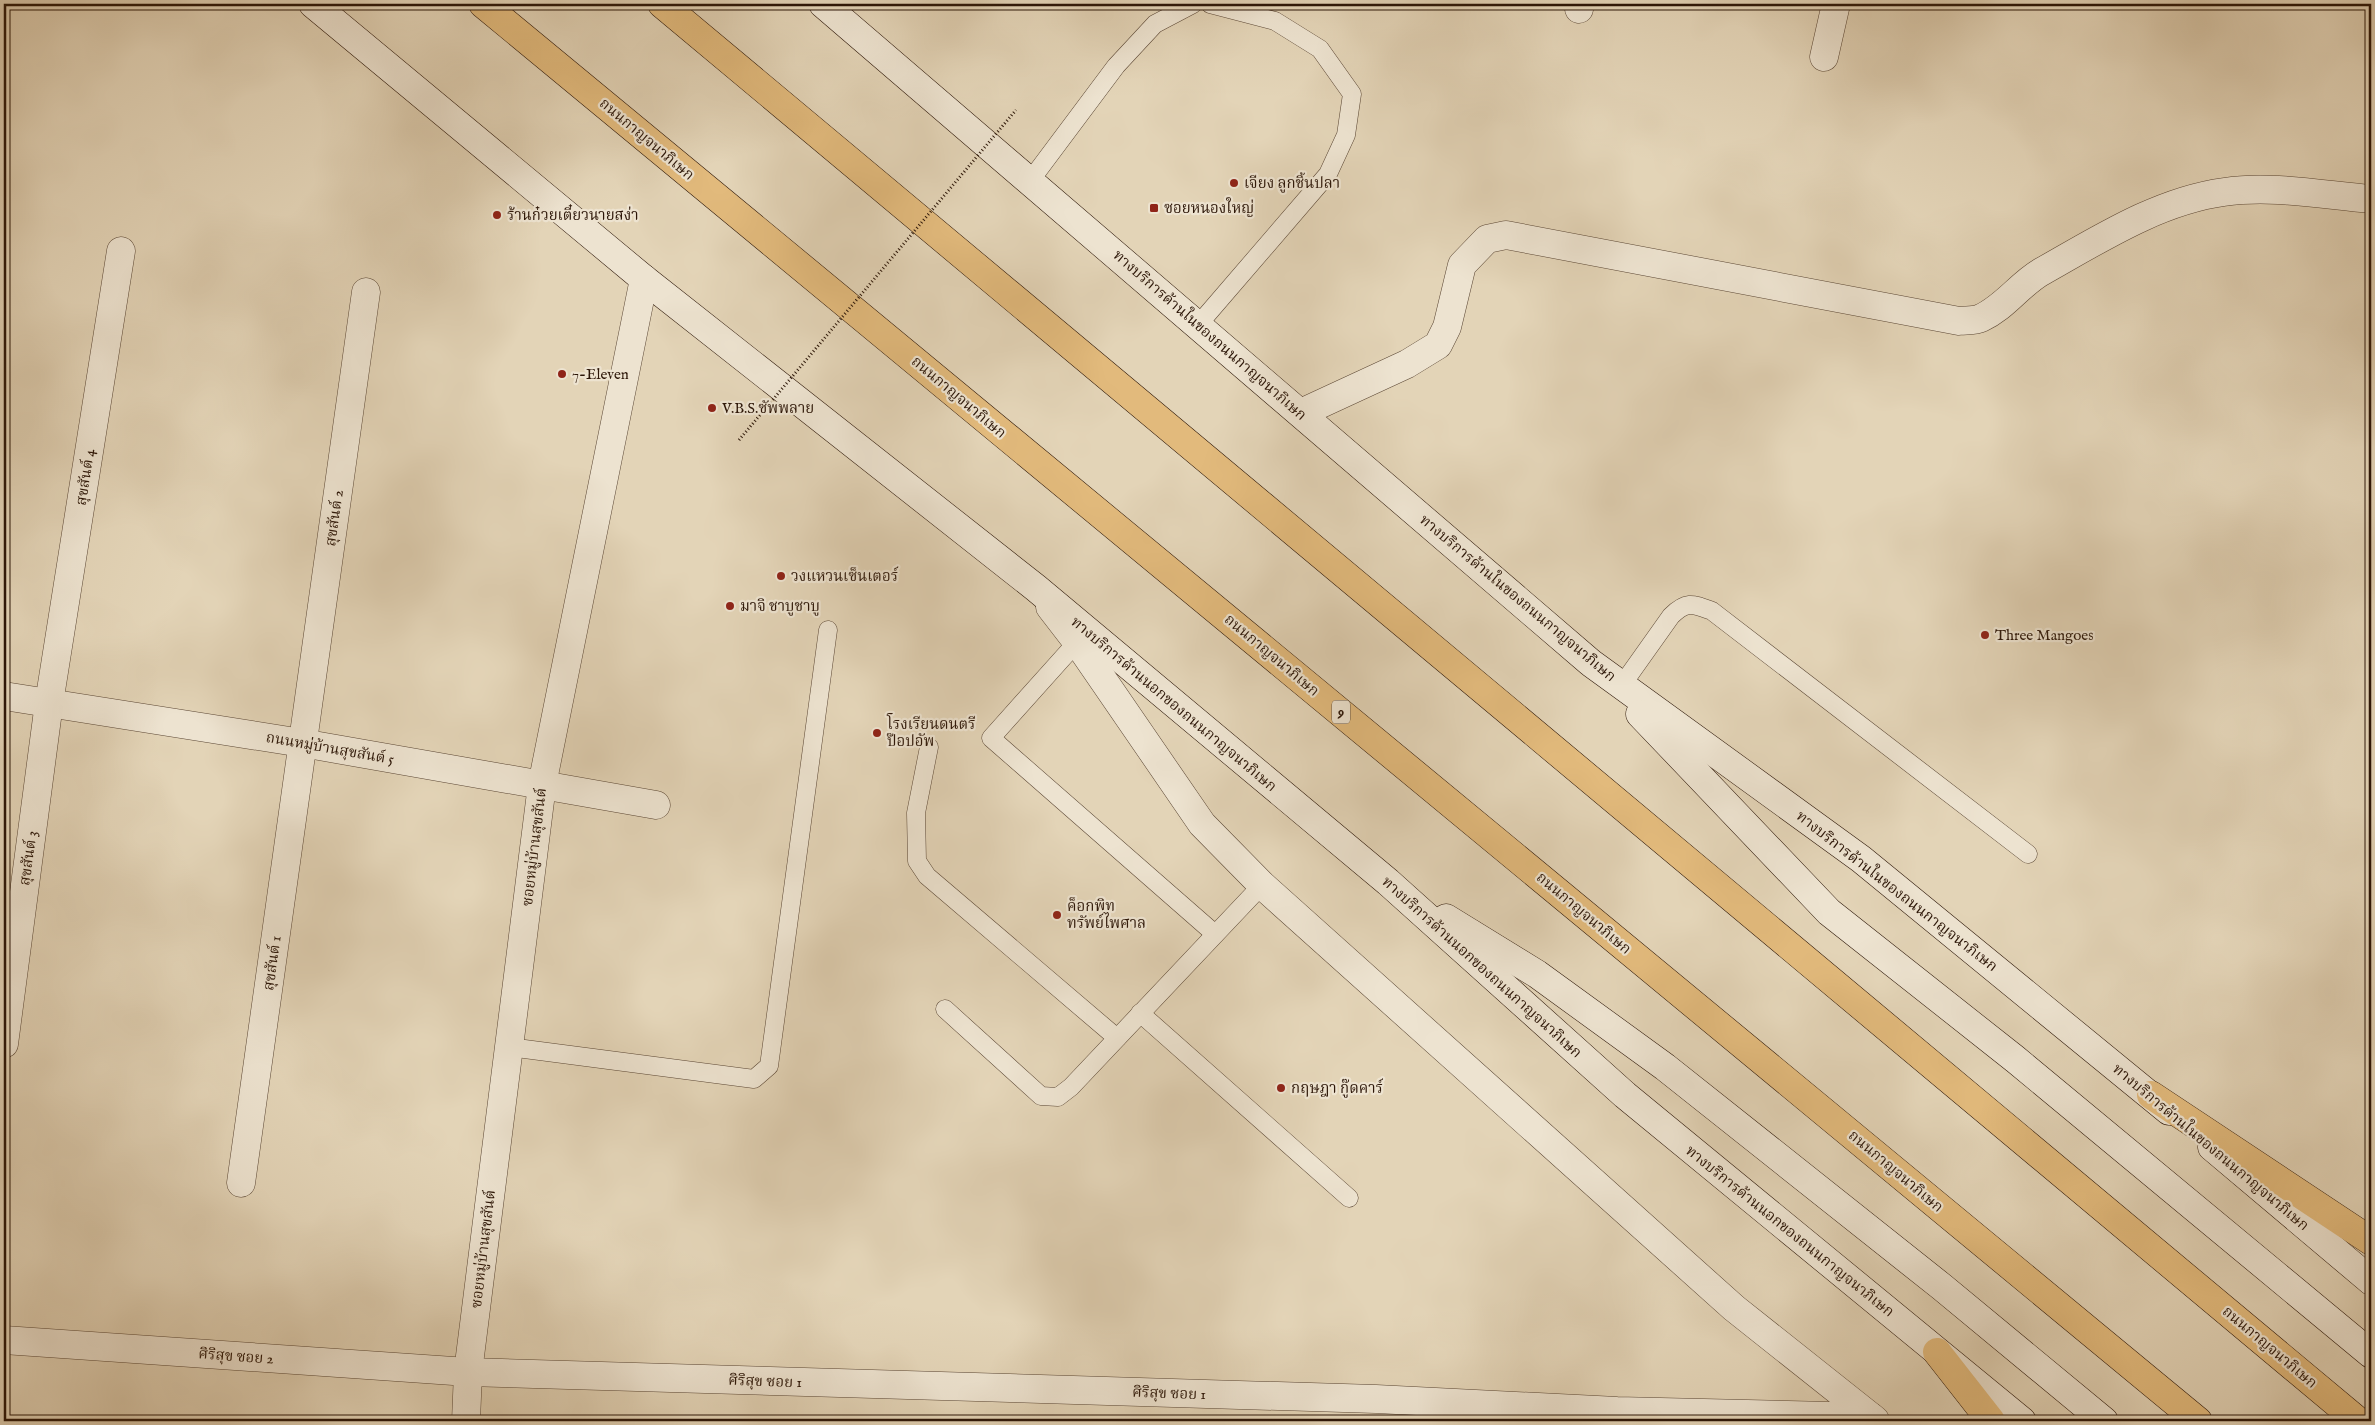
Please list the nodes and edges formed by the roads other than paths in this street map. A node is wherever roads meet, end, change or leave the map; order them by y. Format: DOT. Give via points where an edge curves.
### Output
graph roads {
  1 [pos="313,4"];
  2 [pos="483,4"];
  3 [pos="662,4"];
  4 [pos="823,4"];
  5 [pos="1193,4"];
  6 [pos="1210,4"];
  7 [pos="1836,4"];
  8 [pos="1824,57"];
  9 [pos="1030,181"];
  10 [pos="2371,200"];
  11 [pos="121,251"];
  12 [pos="644,279"];
  13 [pos="366,292"];
  14 [pos="1198,325"];
  15 [pos="1301,414"];
  16 [pos="1036,588"];
  17 [pos="828,630"];
  18 [pos="1077,642"];
  19 [pos="1591,663"];
  20 [pos="1622,685"];
  21 [pos="4,696"];
  22 [pos="49,702"];
  23 [pos="302,743"];
  24 [pos="929,747"];
  25 [pos="542,785"];
  26 [pos="656,805"];
  27 [pos="2028,854"];
  28 [pos="1388,882"];
  29 [pos="1262,885"];
  30 [pos="1215,934"];
  31 [pos="945,1009"];
  32 [pos="1140,1013"];
  33 [pos="1117,1038"];
  34 [pos="4,1044"];
  35 [pos="509,1047"];
  36 [pos="2151,1095"];
  37 [pos="241,1183"];
  38 [pos="1349,1198"];
  39 [pos="2371,1241"];
  40 [pos="2371,1281"];
  41 [pos="4,1340"];
  42 [pos="1937,1352"];
  43 [pos="2371,1354"];
  44 [pos="468,1372"];
  45 [pos="1375,1410"];
  46 [pos="1616,1416"];
  47 [pos="1873,1419"];
  48 [pos="466,1421"];
  49 [pos="1991,1421"];
  50 [pos="2022,1421"];
  51 [pos="2104,1421"];
  52 [pos="2198,1421"];
  53 [pos="2358,1421"];
  1 -- 12 [label="street, ทางบริการด้านนอกของถนนกาญจนาภิเษก"];
  2 -- 52 [label="main road, ถนนกาญจนาภิเษก / 9"];
  3 -- 53 [label="main road, ถนนกาญจนาภิเษก"];
  4 -- 9 [label="street, ทางบริการด้านในของถนนกาญจนาภิเษก"];
  5 -- 9 [label="lane" via="1155,24 1116,66"];
  6 -- 14 [label="lane" via="1275,21 1320,49 1352,94 1346,135 1328,174"];
  7 -- 8 [label="street"];
  9 -- 14 [label="street, ทางบริการด้านในของถนนกาญจนาภิเษก"];
  10 -- 15 [label="street" via="2271,190 2225,192 2188,199 2121,228 2033,277 2001,306 1980,319 1959,321 1506,235 1487,239 1462,265 1448,326 1438,345 1407,364"];
  11 -- 22 [label="street, สุขสันต์ 4"];
  12 -- 16 [label="street, ทางบริการด้านนอกของถนนกาญจนาภิเษก"];
  12 -- 25 [label="street, ซอยหมู่บ้านสุขสันต์"];
  13 -- 23 [label="street, สุขสันต์ 2"];
  14 -- 15 [label="street, ทางบริการด้านในของถนนกาญจนาภิเษก"];
  15 -- 19 [label="street, ทางบริการด้านในของถนนกาญจนาภิเษก"];
  16 -- 18 [label="street"];
  16 -- 28 [label="street, ทางบริการด้านนอกของถนนกาญจนาภิเษก"];
  17 -- 35 [label="lane" via="769,1066 754,1079"];
  18 -- 29 [label="street" via="1202,824"];
  18 -- 30 [label="lane" via="992,738"];
  19 -- 20 [label="street, ทางบริการด้านในของถนนกาญจนาภิเษก"];
  19 -- 43 [label="street" via="1829,912 2014,1059"];
  20 -- 27 [label="lane" via="1679,608 1691,604 1712,611"];
  20 -- 36 [label="street, ทางบริการด้านในของถนนกาญจนาภิเษก" via="1861,859"];
  21 -- 22 [label="street, ถนนหมู่บ้านสุขสันต์ 5"];
  22 -- 23 [label="street, ถนนหมู่บ้านสุขสันต์ 5"];
  22 -- 34 [label="street, สุขสันต์ 3"];
  23 -- 25 [label="street, ถนนหมู่บ้านสุขสันต์ 5"];
  23 -- 37 [label="street, สุขสันต์ 1"];
  24 -- 33 [label="lane" via="916,813 918,861 927,876"];
  25 -- 26 [label="street, ถนนหมู่บ้านสุขสันต์ 5"];
  25 -- 35 [label="street, ซอยหมู่บ้านสุขสันต์"];
  28 -- 42 [label="street, ทางบริการด้านนอกของถนนกาญจนาภิเษก" via="1625,1095"];
  28 -- 51 [label="street" via="1553,985 1673,1074 1942,1287"];
  29 -- 30 [label="lane"];
  29 -- 47 [label="street" via="1734,1308"];
  30 -- 32 [label="lane"];
  31 -- 33 [label="lane" via="1041,1096 1058,1097 1072,1087"];
  32 -- 33 [label="lane"];
  32 -- 38 [label="lane"];
  35 -- 44 [label="street, ซอยหมู่บ้านสุขสันต์"];
  36 -- 39 [label="main road"];
  36 -- 40 [label="street, ทางบริการด้านในของถนนกาญจนาภิเษก"];
  41 -- 44 [label="street, ศิริสุข ซอย 2"];
  42 -- 49 [label="main road"];
  42 -- 50 [label="street, ทางบริการด้านนอกของถนนกาญจนาภิเษก"];
  44 -- 45 [label="street, ศิริสุข ซอย 1"];
  44 -- 48 [label="street, ซอยหมู่บ้านสุขสันต์"];
  45 -- 46 [label="street, ศิริสุข ซอย 1"];
  46 -- 47 [label="street, ศิริสุข ซอย 1"];
}
